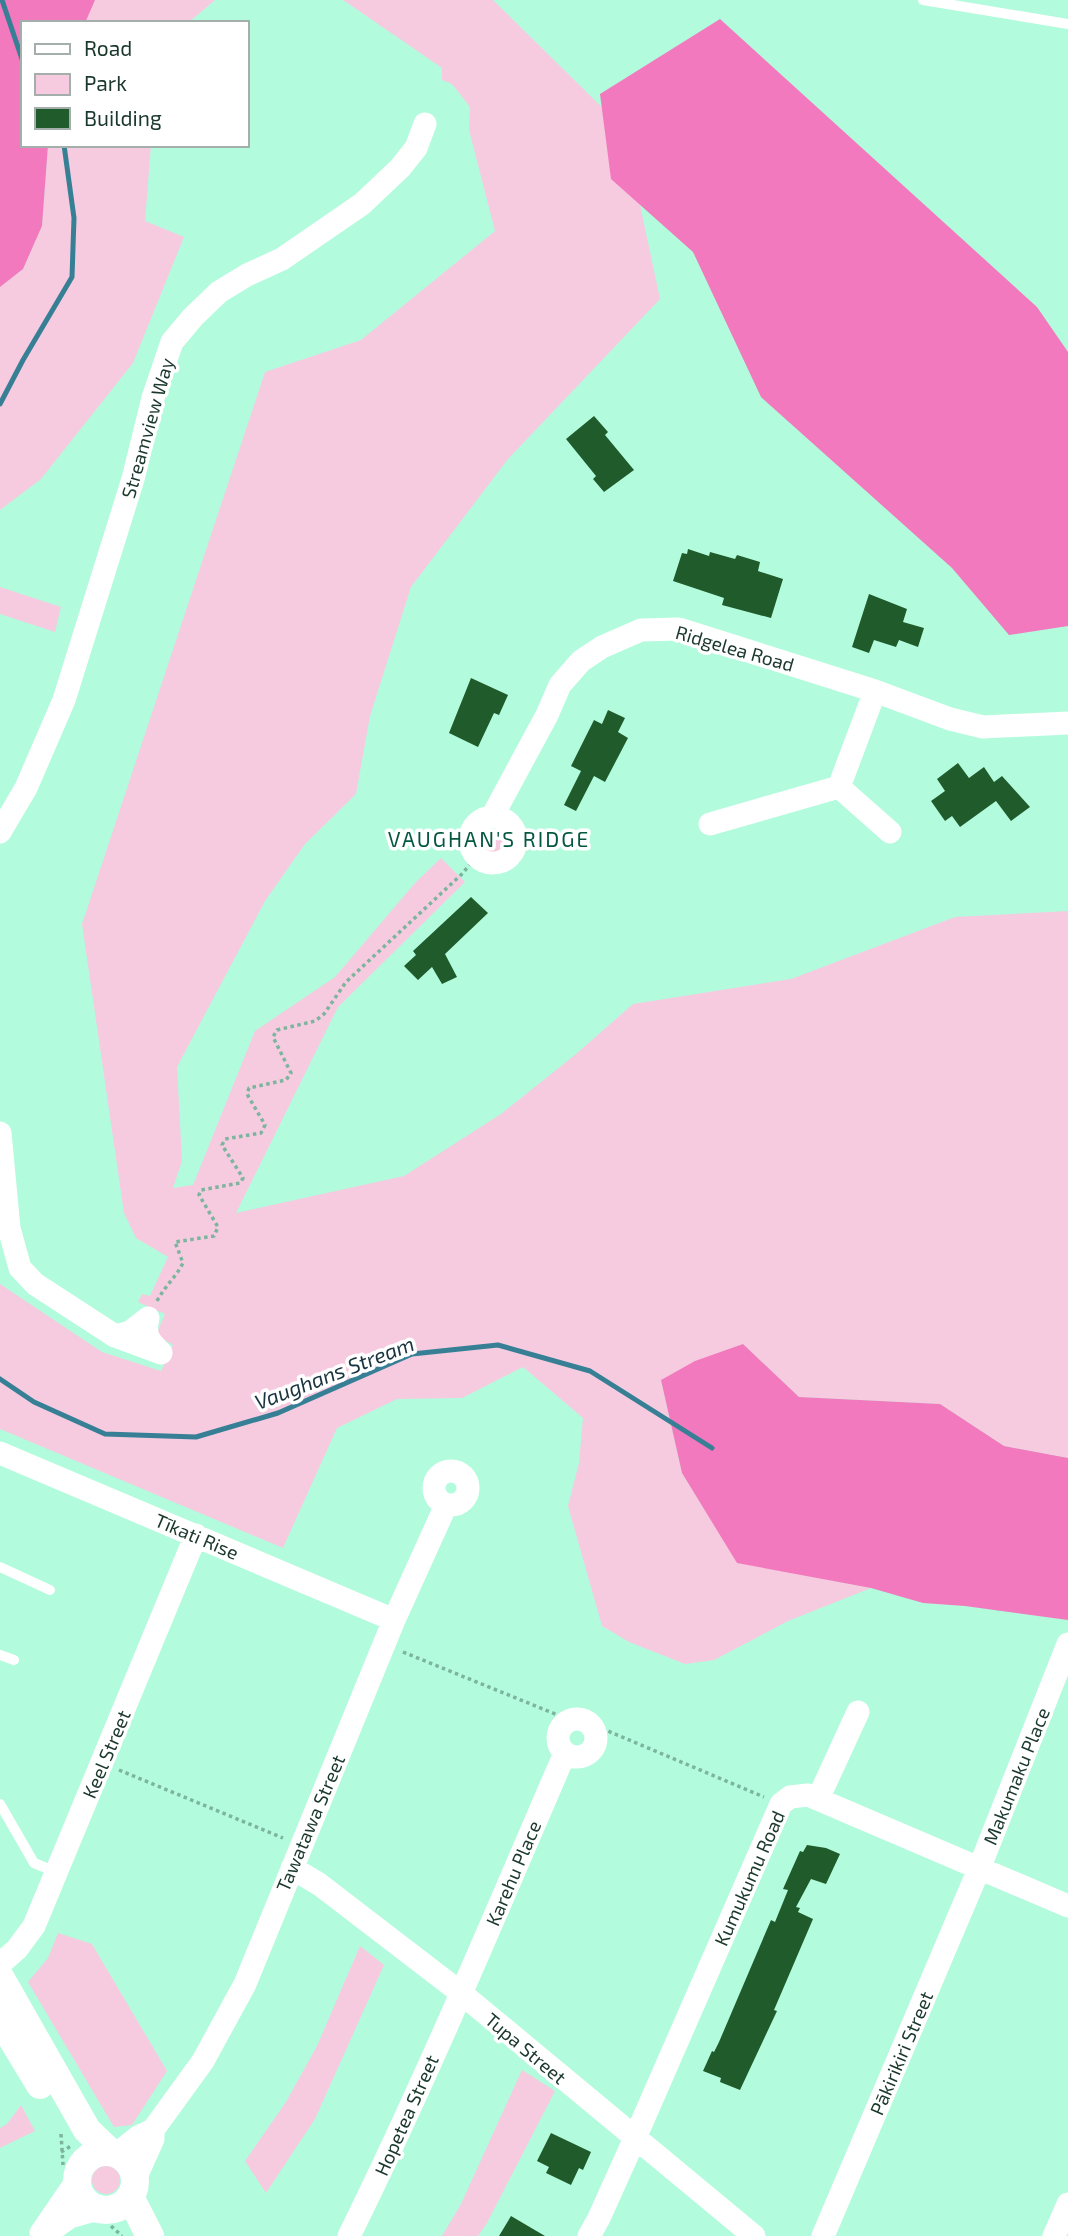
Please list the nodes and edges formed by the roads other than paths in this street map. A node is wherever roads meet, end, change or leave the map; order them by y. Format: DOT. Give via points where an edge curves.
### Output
graph roads {
  1 [pos="923,0"];
  2 [pos="1068,24"];
  3 [pos="425,124"];
  4 [pos="875,691"];
  5 [pos="1068,723"];
  6 [pos="839,787"];
  7 [pos="492,817"];
  8 [pos="710,824"];
  9 [pos="0,832"];
  10 [pos="891,832"];
  11 [pos="0,1133"];
  12 [pos="115,1336"];
  13 [pos="0,1452"];
  14 [pos="446,1505"];
  15 [pos="196,1535"];
  16 [pos="0,1567"];
  17 [pos="50,1590"];
  18 [pos="394,1620"];
  19 [pos="1068,1644"];
  20 [pos="0,1655"];
  21 [pos="14,1660"];
  22 [pos="858,1712"];
  23 [pos="565,1753"];
  24 [pos="818,1799"];
  25 [pos="0,1804"];
  26 [pos="292,1867"];
  27 [pos="979,1869"];
  28 [pos="56,1872"];
  29 [pos="1068,1906"];
  30 [pos="0,1964"];
  31 [pos="0,1977"];
  32 [pos="461,1993"];
  33 [pos="0,2019"];
  34 [pos="153,2130"];
  35 [pos="635,2138"];
  36 [pos="71,2153"];
  37 [pos="113,2153"];
  38 [pos="1068,2204"];
  39 [pos="119,2209"];
  40 [pos="38,2234"];
  41 [pos="149,2236"];
  42 [pos="349,2236"];
  43 [pos="589,2236"];
  44 [pos="754,2236"];
  45 [pos="822,2236"];
  46 [pos="1054,2236"];
  1 -- 2 [label="lane"];
  3 -- 9 [label="street, Streamview Way" via="416,148 400,169 362,204 282,259 219,292 172,342 64,700 26,788"];
  4 -- 5 [label="street, Ridgelea Road" via="983,727"];
  4 -- 6 [label="street"];
  4 -- 7 [label="street, Ridgelea Road" via="679,629 641,630 581,661 560,685"];
  6 -- 8 [label="street"];
  6 -- 10 [label="street"];
  7 -- 7 [label="street, Ridgelea Road" via="478,823 471,835 472,850 489,863 497,863 511,856 515,834 506,821"];
  11 -- 12 [label="street" via="9,1228 20,1268 35,1284"];
  12 -- 12 [label="street" via="161,1353 148,1340 148,1318 130,1332"];
  13 -- 15 [label="street, Tīkati Rise"];
  14 -- 18 [label="street, Tawatawa Street"];
  15 -- 18 [label="street, Tīkati Rise"];
  15 -- 28 [label="street, Keel Street"];
  16 -- 17 [label="lane"];
  18 -- 26 [label="street, Tawatawa Street"];
  19 -- 27 [label="street, Makumaku Place"];
  20 -- 21 [label="lane"];
  22 -- 24 [label="street"];
  23 -- 23 [label="street, Karehu Place" via="557,1735 562,1726 579,1721 594,1729 596,1738 589,1753 581,1757"];
  23 -- 32 [label="street, Karehu Place"];
  24 -- 27 [label="street, Kumukumu Road"];
  24 -- 35 [label="street, Kumukumu Road" via="798,1794 781,1804"];
  25 -- 28 [label="lane" via="34,1863"];
  26 -- 32 [label="street, Tupa Street"];
  26 -- 34 [label="street, Tawatawa Street" via="245,1983 203,2060"];
  27 -- 29 [label="street, Kumukumu Road"];
  27 -- 45 [label="street, Pākirikiri Street"];
  28 -- 30 [label="street, Keel Street" via="34,1926"];
  31 -- 37 [label="street" via="87,2130"];
  32 -- 35 [label="street, Tupa Street"];
  32 -- 42 [label="street, Hopetea Street"];
  33 -- 36 [label="street"];
  34 -- 37 [label="street, Tawatawa Street"];
  34 -- 39 [label="street, Tawatawa Street" via="153,2139"];
  35 -- 43 [label="street, Kumukumu Road"];
  35 -- 44 [label="street, Tupa Street"];
  36 -- 37 [label="street"];
  36 -- 39 [label="street" via="83,2199"];
  36 -- 40 [label="street"];
  37 -- 39 [label="street" via="128,2161"];
  38 -- 46 [label="street"];
  39 -- 40 [label="street" via="70,2217"];
  39 -- 41 [label="street"];
}
